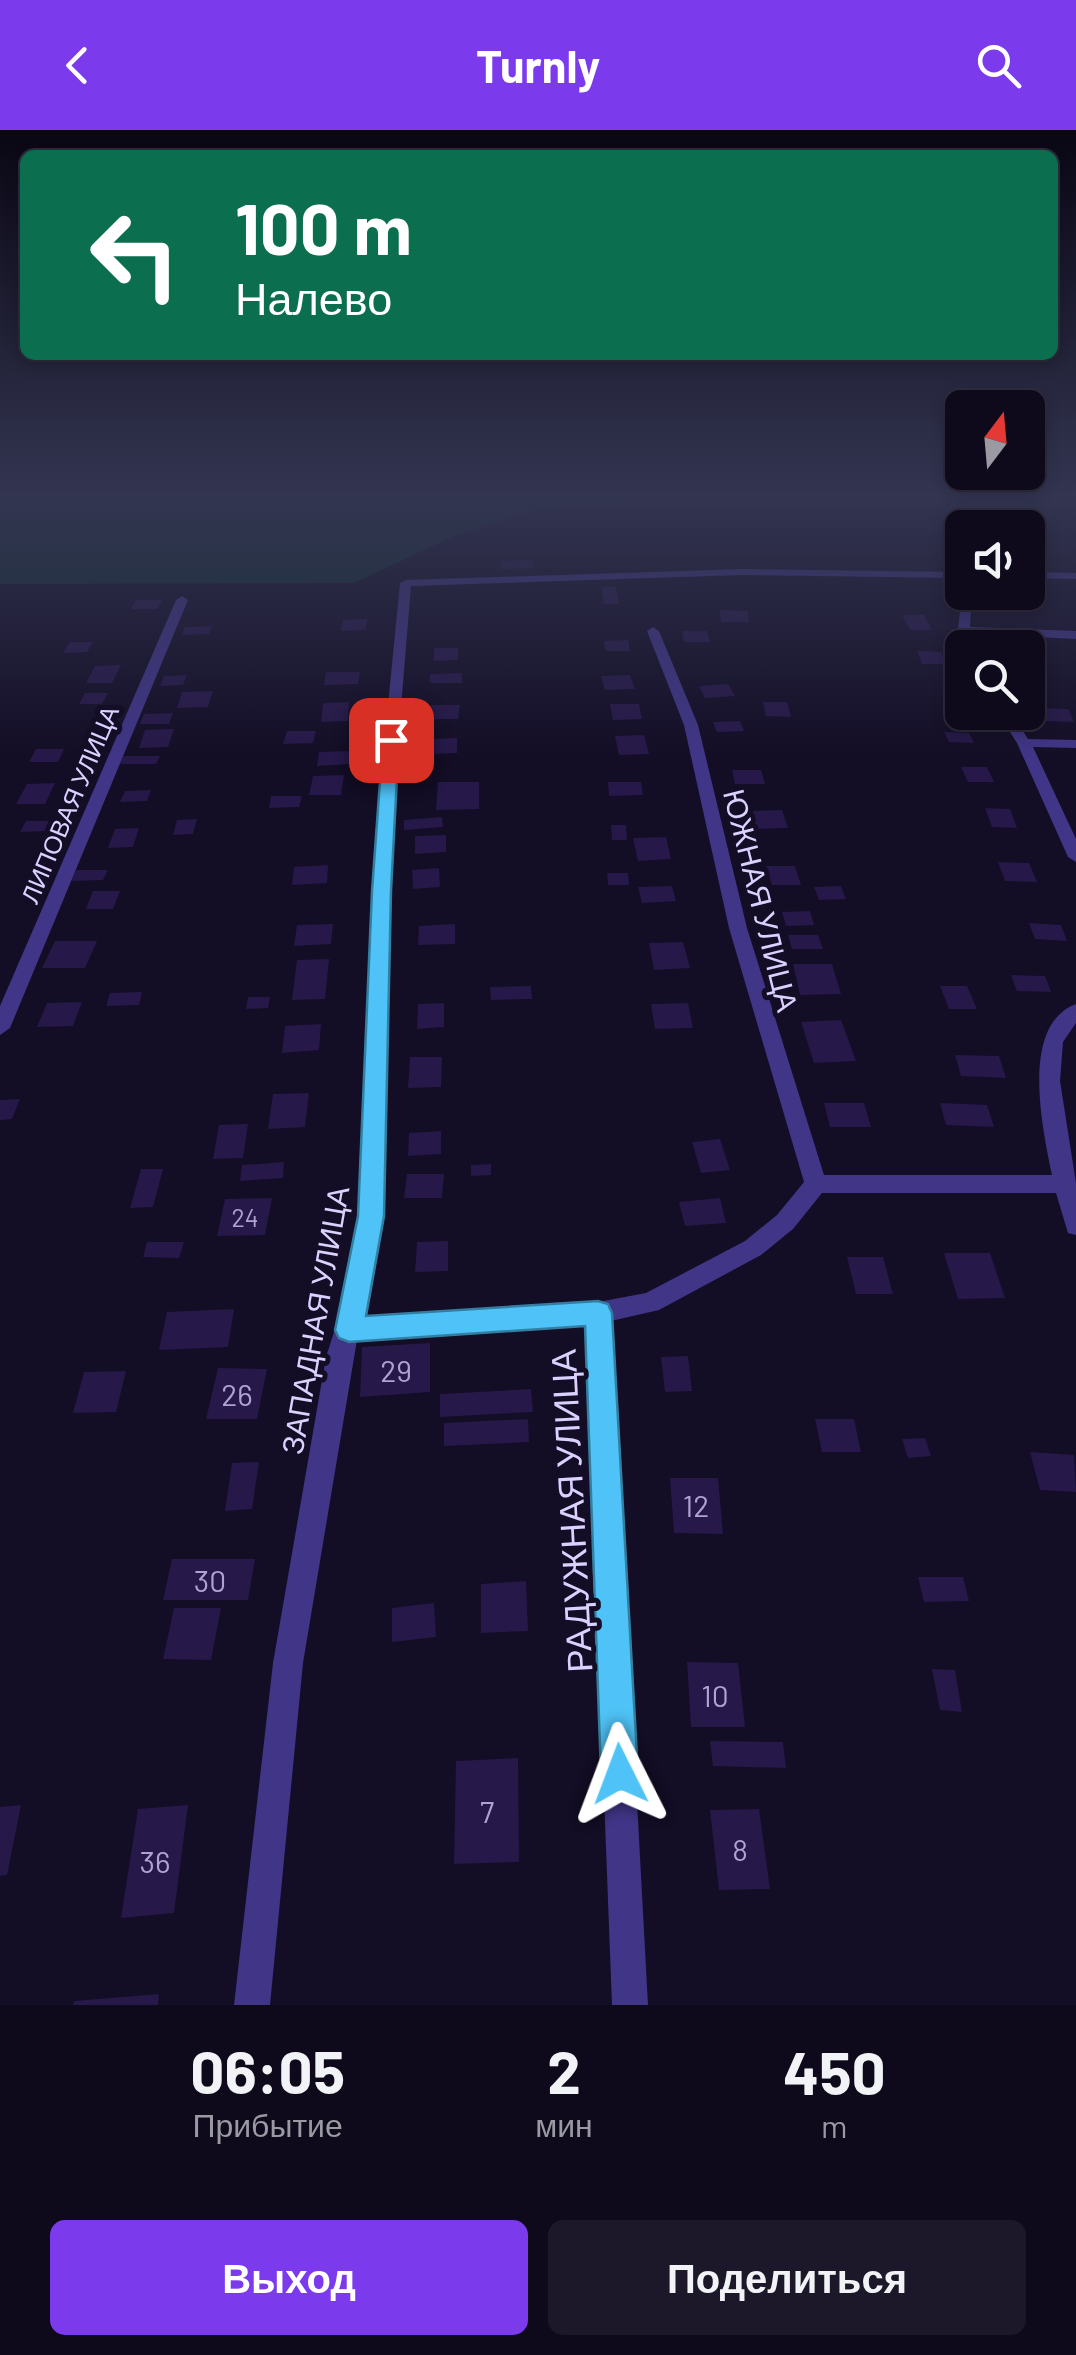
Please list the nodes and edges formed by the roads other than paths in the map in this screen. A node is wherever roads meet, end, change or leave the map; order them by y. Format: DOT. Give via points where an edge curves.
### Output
graph roads {
  1 [pos="406,586"];
  2 [pos="182,600"];
  3 [pos="965,610"];
  4 [pos="964,630"];
  5 [pos="653,631"];
  6 [pos="1045,634"];
  7 [pos="1076,635"];
  8 [pos="1016,730"];
  9 [pos="1024,743"];
  10 [pos="1076,744"];
  11 [pos="1076,857"];
  12 [pos="1076,1011"];
  13 [pos="0,1028"];
  14 [pos="816,1184"];
  15 [pos="1063,1184"];
  16 [pos="1076,1226"];
  17 [pos="598,1313"];
  18 [pos="349,1330"];
  19 [pos="252,2005"];
  20 [pos="630,2005"];
  1 -- 18 [label="street, ЗАПАДНАЯ УЛИЦА" via="381,891 371,1216"];
  2 -- 13 [label="street, ЛИПОВАЯ УЛИЦА"];
  3 -- 4 [label="street"];
  5 -- 14 [label="street, ЮЖНАЯ УЛИЦА" via="691,725 738,928"];
  6 -- 7 [label="street"];
  8 -- 9 [label="street"];
  9 -- 10 [label="street"];
  9 -- 11 [label="street"];
  12 -- 15 [label="street" via="1052,1044 1050,1067"];
  14 -- 15 [label="street"];
  14 -- 17 [label="street" via="753,1248 650,1303"];
  15 -- 16 [label="street"];
  17 -- 18 [label="street"];
  17 -- 20 [label="street, РАДУЖНАЯ УЛИЦА"];
  18 -- 19 [label="street, ЗАПАДНАЯ УЛИЦА" via="288,1663"];
}
